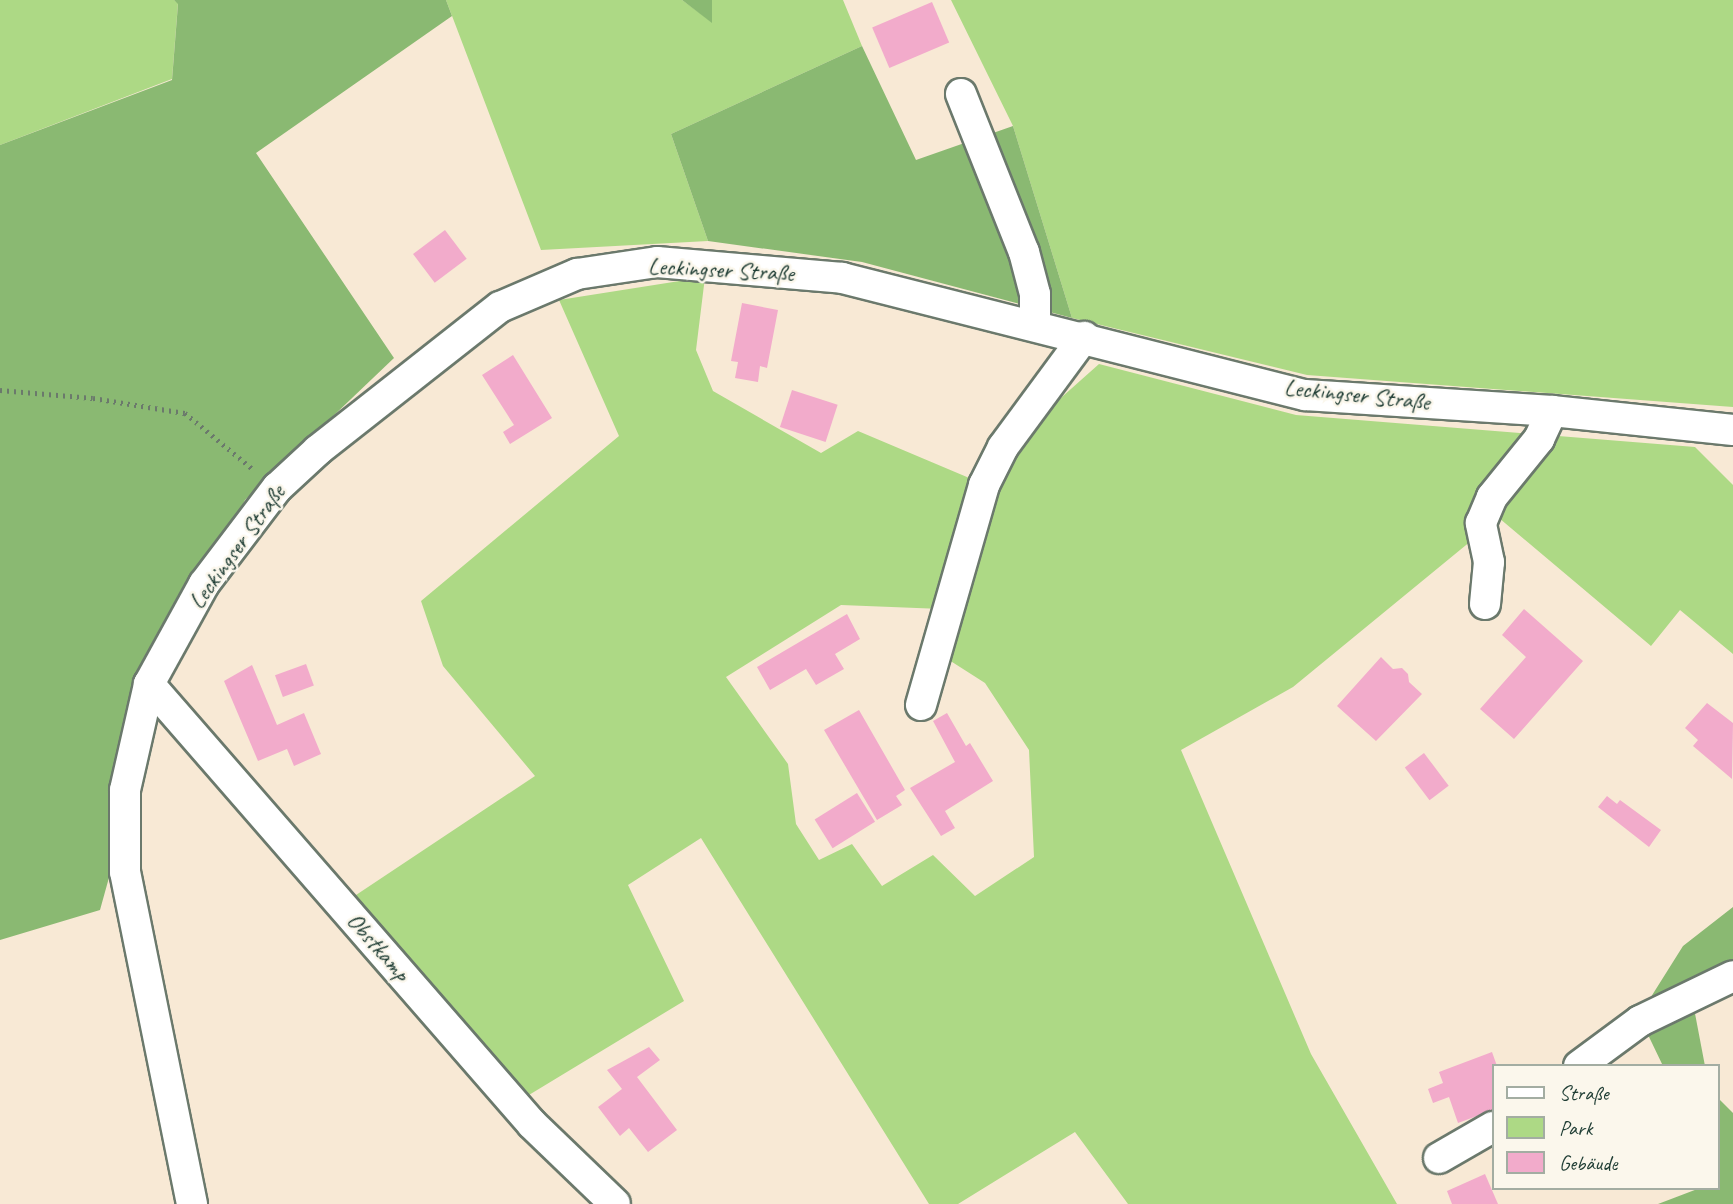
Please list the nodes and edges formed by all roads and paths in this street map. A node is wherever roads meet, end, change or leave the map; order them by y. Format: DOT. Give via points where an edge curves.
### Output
graph roads {
  1 [pos="961,94"];
  2 [pos="1035,325"];
  3 [pos="1084,337"];
  4 [pos="0,390"];
  5 [pos="1552,411"];
  6 [pos="1733,430"];
  7 [pos="276,488"];
  8 [pos="1485,604"];
  9 [pos="149,684"];
  10 [pos="921,705"];
  11 [pos="1733,976"];
  12 [pos="1582,1064"];
  13 [pos="1492,1128"];
  14 [pos="1439,1158"];
  15 [pos="192,1204"];
  16 [pos="615,1204"];
  1 -- 2 [label="street" via="1024,252 1035,293"];
  2 -- 3 [label="street, Leckingser Straße"];
  2 -- 7 [label="street, Leckingser Straße" via="842,278 657,262 577,274 500,307"];
  3 -- 5 [label="street, Leckingser Straße" via="1305,395"];
  3 -- 10 [label="street" via="1003,447 984,485"];
  4 -- 7 [label="path" via="93,398 185,413"];
  5 -- 6 [label="street, Leckingser Straße"];
  5 -- 8 [label="street" via="1539,439 1492,497 1480,523 1489,562"];
  7 -- 9 [label="street, Leckingser Straße" via="204,584"];
  9 -- 15 [label="street, Leckingser Straße" via="125,790 125,872"];
  9 -- 16 [label="street, Obstkamp" via="532,1124"];
  11 -- 12 [label="street" via="1640,1021"];
  13 -- 14 [label="street"];
}
